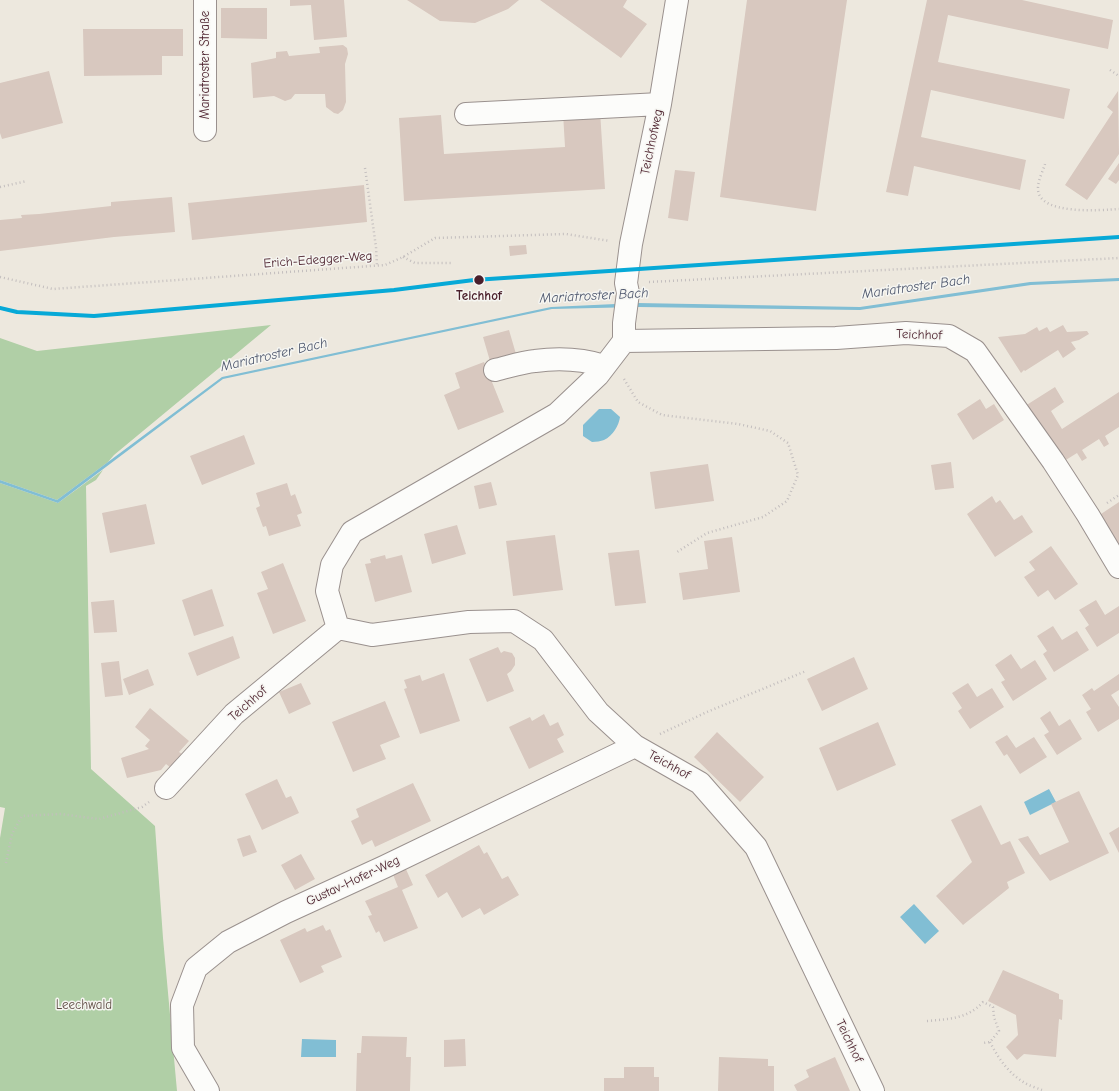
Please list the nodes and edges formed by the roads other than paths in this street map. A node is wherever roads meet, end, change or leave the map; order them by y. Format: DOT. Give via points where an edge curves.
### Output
graph roads {
  1 [pos="206,0"];
  2 [pos="677,0"];
  3 [pos="660,104"];
  4 [pos="466,114"];
  5 [pos="204,130"];
  6 [pos="617,346"];
  7 [pos="495,370"];
  8 [pos="1119,567"];
  9 [pos="338,628"];
  10 [pos="636,746"];
  11 [pos="166,788"];
  12 [pos="208,1091"];
  13 [pos="873,1091"];
  1 -- 5 [label="street, Mariatroster Straße"];
  2 -- 3 [label="street, Teichhofweg"];
  3 -- 4 [label="street"];
  3 -- 6 [label="street, Teichhofweg" via="631,244 627,288"];
  6 -- 7 [label="street, Teichhof" via="591,362 535,361"];
  6 -- 8 [label="street, Teichhof" via="906,333 949,336 975,351 1053,461"];
  6 -- 9 [label="street" via="598,374 557,414 352,532 332,565 327,591"];
  9 -- 10 [label="street, Teichhof" via="372,635 469,622 514,621 543,640 598,712"];
  9 -- 11 [label="street, Teichhof" via="234,714"];
  10 -- 12 [label="street, Gustav-Hofer-Weg" via="228,942 196,968 182,1005 183,1048"];
  10 -- 13 [label="street, Teichhof" via="700,783 756,847"];
}
